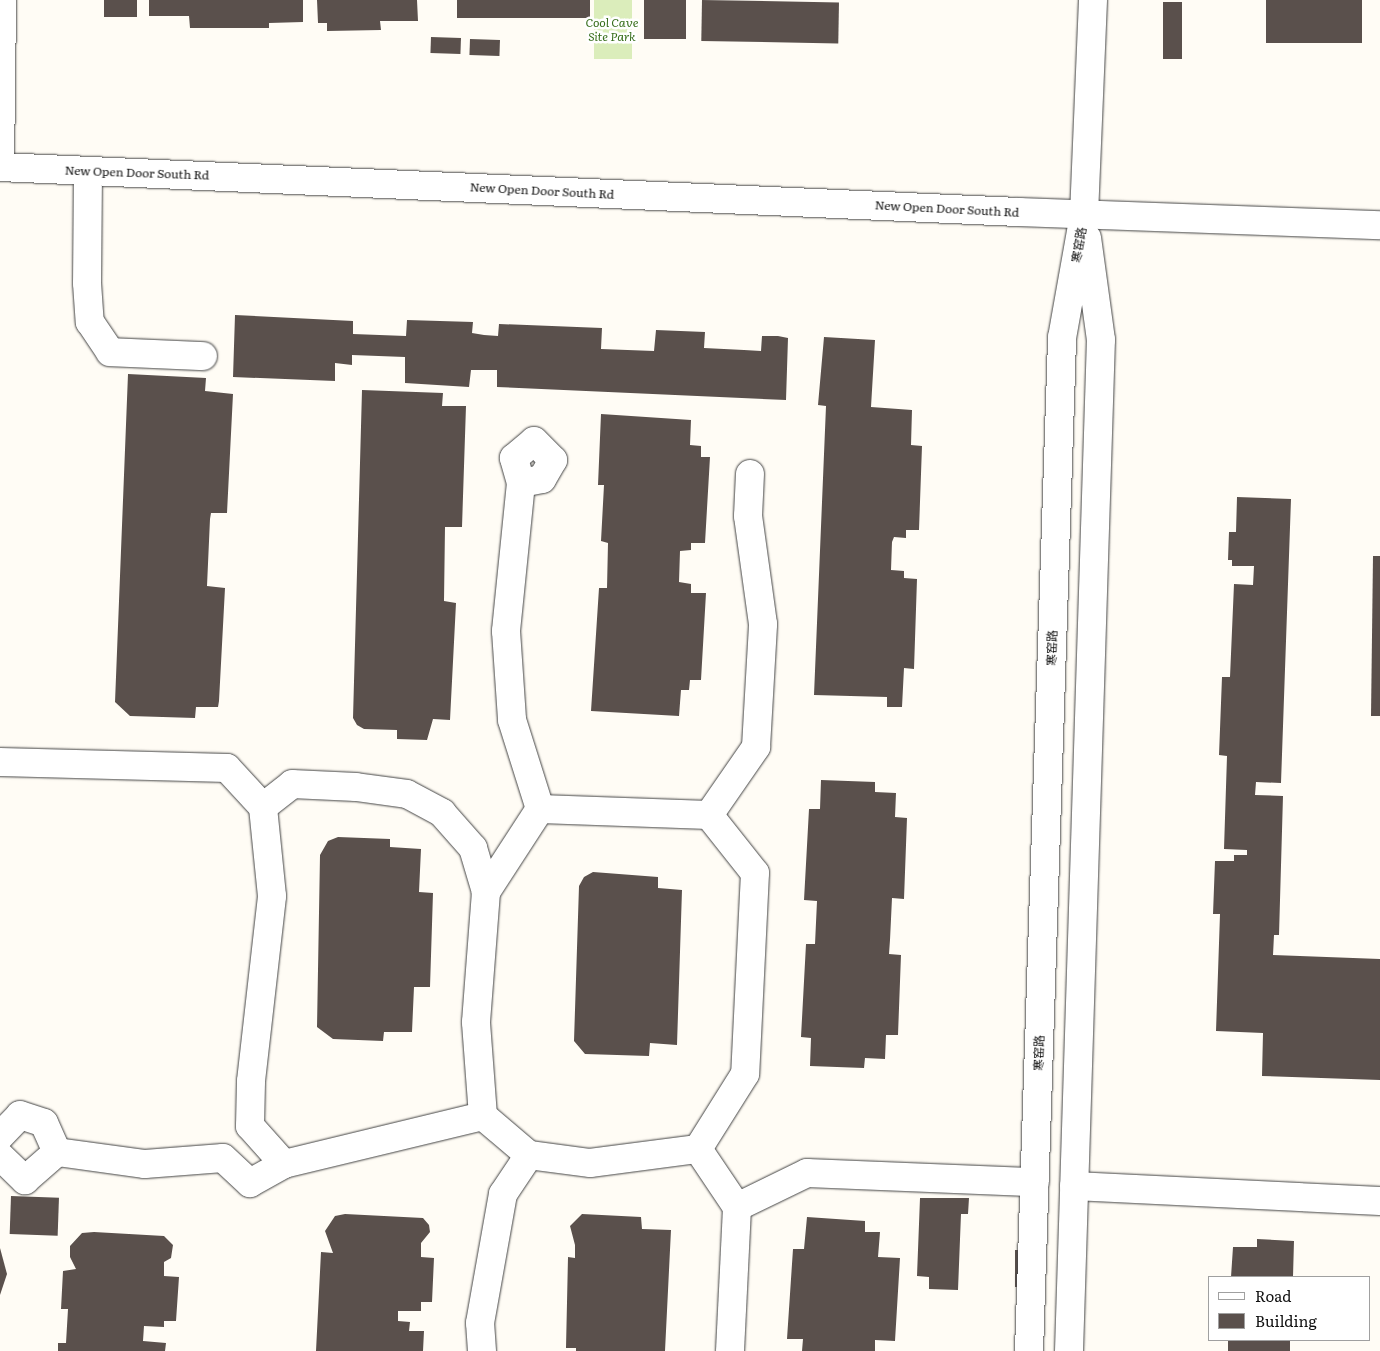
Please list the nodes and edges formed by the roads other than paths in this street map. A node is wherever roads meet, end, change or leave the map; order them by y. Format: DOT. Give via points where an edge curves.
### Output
graph roads {
  1 [pos="2,0"];
  2 [pos="1093,0"];
  3 [pos="0,167"];
  4 [pos="88,171"];
  5 [pos="1084,215"];
  6 [pos="1380,225"];
  7 [pos="203,356"];
  8 [pos="750,474"];
  9 [pos="521,484"];
  10 [pos="0,762"];
  11 [pos="262,807"];
  12 [pos="540,809"];
  13 [pos="709,815"];
  14 [pos="486,892"];
  15 [pos="483,1116"];
  16 [pos="250,1126"];
  17 [pos="0,1136"];
  18 [pos="698,1148"];
  19 [pos="57,1152"];
  20 [pos="529,1154"];
  21 [pos="0,1156"];
  22 [pos="223,1158"];
  23 [pos="284,1164"];
  24 [pos="1035,1182"];
  25 [pos="1074,1186"];
  26 [pos="1380,1201"];
  27 [pos="737,1207"];
  28 [pos="482,1351"];
  29 [pos="730,1351"];
  30 [pos="1029,1351"];
  31 [pos="1069,1351"];
  1 -- 3 [label="street"];
  2 -- 5 [label="street"];
  3 -- 4 [label="street, New Open Door South Rd"];
  4 -- 5 [label="street, New Open Door South Rd"];
  4 -- 7 [label="street" via="90,322 110,352"];
  5 -- 6 [label="street, New Open Door South Rd"];
  5 -- 24 [label="street, 寒窑路" via="1062,338"];
  5 -- 25 [label="street, 寒窑路" via="1102,340"];
  8 -- 13 [label="street" via="748,516 763,624 756,746"];
  9 -- 12 [label="street" via="506,631 512,720"];
  10 -- 11 [label="street" via="227,768"];
  11 -- 14 [label="street" via="292,784 356,786 407,794 442,813 473,848"];
  11 -- 16 [label="street" via="272,896 251,1081"];
  12 -- 13 [label="street"];
  12 -- 14 [label="street"];
  13 -- 18 [label="street" via="755,873 745,1074"];
  14 -- 15 [label="street" via="476,1022"];
  15 -- 20 [label="street"];
  15 -- 23 [label="street"];
  16 -- 22 [label="street"];
  16 -- 23 [label="street"];
  17 -- 19 [label="street" via="20,1116 44,1123"];
  18 -- 20 [label="street" via="590,1163"];
  18 -- 27 [label="street"];
  19 -- 21 [label="street" via="25,1180"];
  19 -- 22 [label="street" via="145,1164"];
  20 -- 28 [label="street" via="503,1194 480,1323"];
  22 -- 23 [label="street" via="250,1184"];
  24 -- 27 [label="street" via="807,1173"];
  24 -- 30 [label="street, 寒窑路"];
  25 -- 26 [label="street"];
  25 -- 31 [label="street, 寒窑路"];
  27 -- 29 [label="street"];
}
